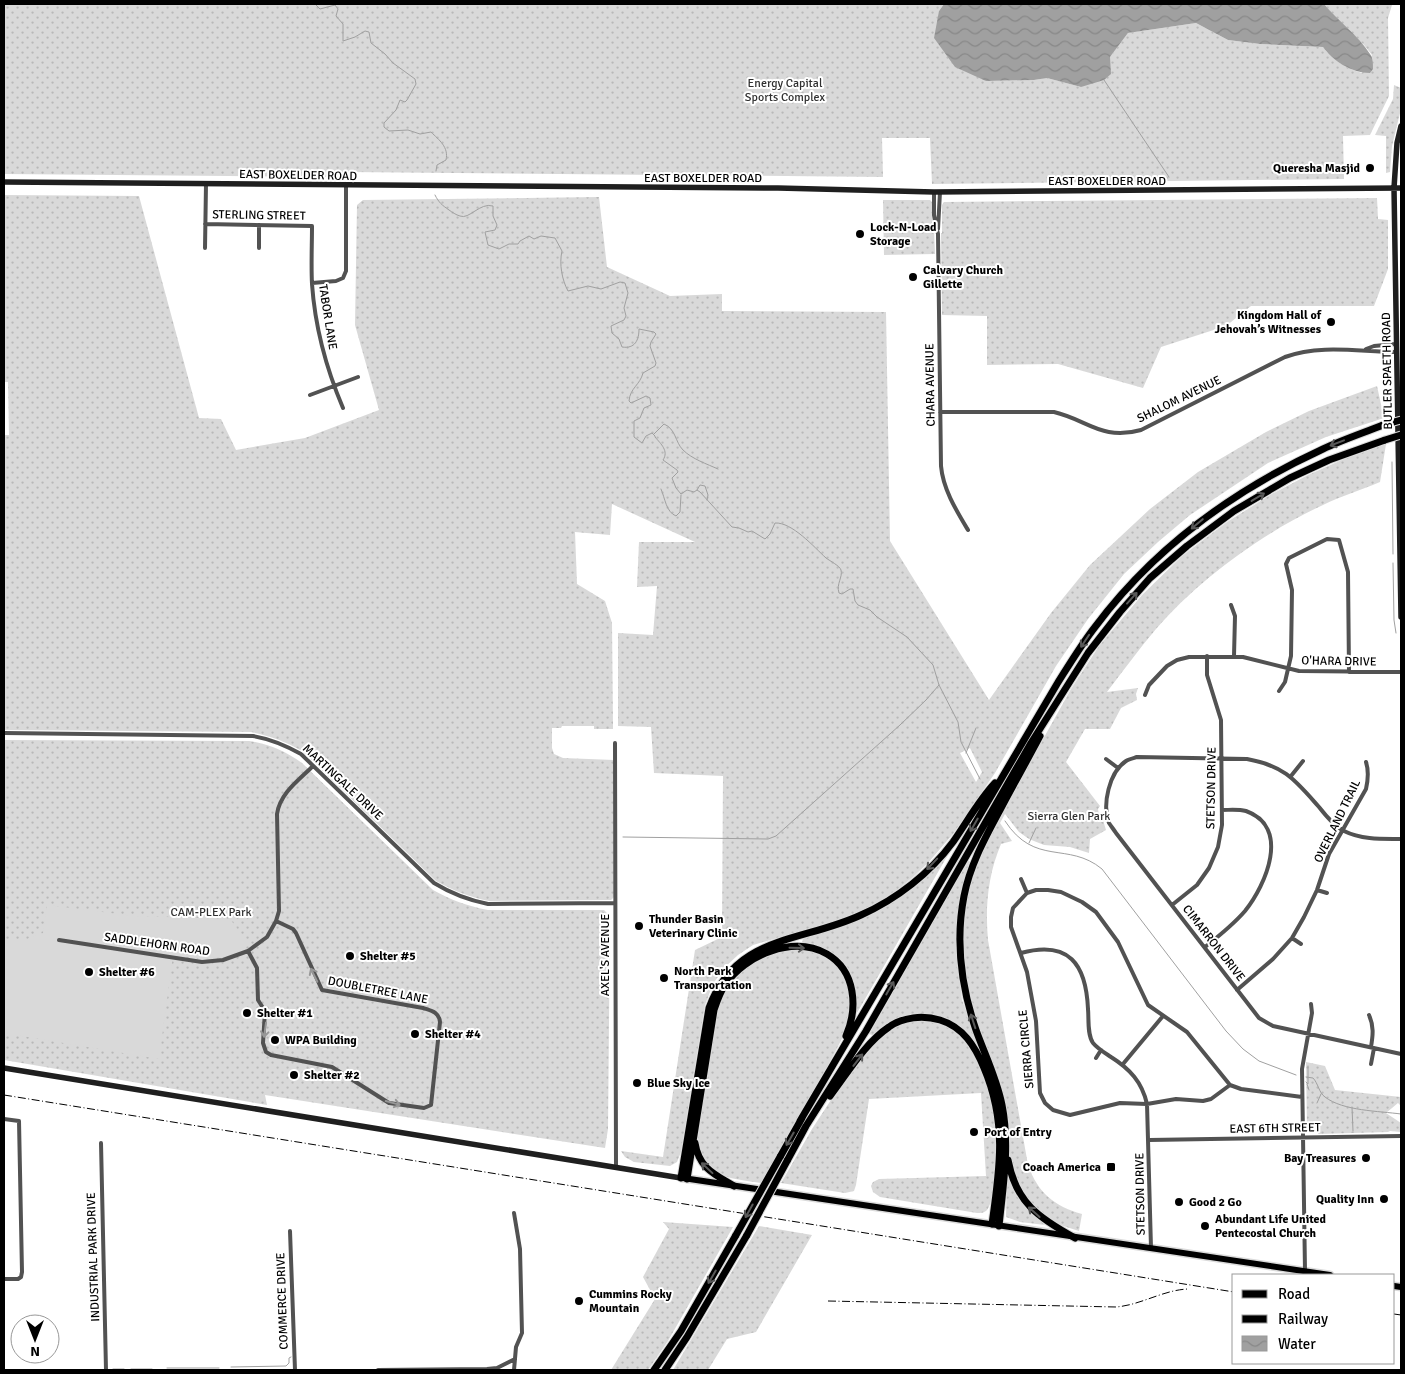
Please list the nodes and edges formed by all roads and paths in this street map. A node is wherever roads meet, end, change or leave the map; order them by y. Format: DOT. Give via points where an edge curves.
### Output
graph roads {
  1 [pos="1401,126"];
  2 [pos="4,182"];
  3 [pos="206,184"];
  4 [pos="346,186"];
  5 [pos="1394,188"];
  6 [pos="1401,188"];
  7 [pos="937,192"];
  8 [pos="206,224"];
  9 [pos="259,225"];
  10 [pos="312,226"];
  11 [pos="206,248"];
  12 [pos="258,248"];
  13 [pos="312,283"];
  14 [pos="1396,344"];
  15 [pos="1363,350"];
  16 [pos="1396,352"];
  17 [pos="358,377"];
  18 [pos="334,386"];
  19 [pos="310,395"];
  20 [pos="343,408"];
  21 [pos="940,412"];
  22 [pos="1401,420"];
  23 [pos="1401,435"];
  24 [pos="968,530"];
  25 [pos="1231,604"];
  26 [pos="1401,616"];
  27 [pos="1207,656"];
  28 [pos="1234,656"];
  29 [pos="1289,670"];
  30 [pos="1349,672"];
  31 [pos="1401,672"];
  32 [pos="1072,677"];
  33 [pos="1279,691"];
  34 [pos="1146,695"];
  35 [pos="4,733"];
  36 [pos="615,743"];
  37 [pos="1222,757"];
  38 [pos="1106,759"];
  39 [pos="1303,761"];
  40 [pos="1366,762"];
  41 [pos="313,766"];
  42 [pos="1118,768"];
  43 [pos="1006,771"];
  44 [pos="1291,776"];
  45 [pos="1222,810"];
  46 [pos="1342,831"];
  47 [pos="1401,839"];
  48 [pos="1021,879"];
  49 [pos="1317,890"];
  50 [pos="1326,893"];
  51 [pos="1027,894"];
  52 [pos="616,903"];
  53 [pos="1172,905"];
  54 [pos="276,921"];
  55 [pos="1292,938"];
  56 [pos="59,940"];
  57 [pos="1301,944"];
  58 [pos="1205,948"];
  59 [pos="248,951"];
  60 [pos="1021,953"];
  61 [pos="1237,990"];
  62 [pos="1311,1004"];
  63 [pos="1369,1015"];
  64 [pos="1163,1016"];
  65 [pos="1308,1034"];
  66 [pos="1373,1047"];
  67 [pos="1101,1050"];
  68 [pos="1401,1054"];
  69 [pos="1096,1058"];
  70 [pos="1123,1064"];
  71 [pos="1371,1064"];
  72 [pos="4,1068"];
  73 [pos="1230,1085"];
  74 [pos="1302,1097"];
  75 [pos="1147,1104"];
  76 [pos="4,1119"];
  77 [pos="800,1121"];
  78 [pos="806,1126"];
  79 [pos="1401,1136"];
  80 [pos="694,1138"];
  81 [pos="1303,1138"];
  82 [pos="1149,1140"];
  83 [pos="101,1143"];
  84 [pos="1006,1152"];
  85 [pos="616,1167"];
  86 [pos="684,1178"];
  87 [pos="734,1186"];
  88 [pos="514,1214"];
  89 [pos="996,1225"];
  90 [pos="290,1231"];
  91 [pos="1076,1238"];
  92 [pos="1151,1248"];
  93 [pos="1305,1271"];
  94 [pos="1324,1274"];
  95 [pos="4,1279"];
  96 [pos="515,1359"];
  97 [pos="106,1370"];
  98 [pos="295,1370"];
  99 [pos="378,1370"];
  100 [pos="514,1370"];
  101 [pos="654,1370"];
  102 [pos="665,1370"];
  1 -- 5 [label="main road, BUTLER SPAETH ROAD"];
  2 -- 3 [label="main road, EAST BOXELDER ROAD"];
  3 -- 4 [label="main road, EAST BOXELDER ROAD"];
  3 -- 8 [label="street"];
  4 -- 7 [label="main road, EAST BOXELDER ROAD"];
  4 -- 13 [label="street" via="346,271 343,278 336,281"];
  5 -- 6 [label="main road, EAST BOXELDER ROAD"];
  5 -- 7 [label="main road, EAST BOXELDER ROAD"];
  5 -- 14 [label="main road, BUTLER SPAETH ROAD"];
  7 -- 21 [label="street, CHARA AVENUE" via="940,215"];
  8 -- 9 [label="street, STERLING STREET"];
  8 -- 11 [label="street"];
  9 -- 10 [label="street, STERLING STREET"];
  9 -- 12 [label="street"];
  10 -- 13 [label="street, TABOR LANE"];
  13 -- 18 [label="street, TABOR LANE" via="323,351"];
  14 -- 15 [label="street, SHALOM AVENUE"];
  14 -- 16 [label="main road, BUTLER SPAETH ROAD"];
  15 -- 16 [label="street, SHALOM AVENUE"];
  15 -- 21 [label="street, SHALOM AVENUE" via="1311,350 1286,356 1149,426 1126,433 1102,431 1054,412"];
  16 -- 26 [label="main road, BUTLER SPAETH ROAD"];
  17 -- 18 [label="street"];
  18 -- 19 [label="street"];
  18 -- 20 [label="street, TABOR LANE"];
  21 -- 24 [label="street, CHARA AVENUE" via="942,476 955,509"];
  22 -- 43 [label="highway, one-way, bridge" via="1324,448 1261,480 1204,518 1153,561 1095,627 1056,684"];
  32 -- 23 [label="highway, one-way, bridge" via="1120,612 1150,578 1234,511 1328,460"];
  25 -- 28 [label="street" via="1235,616"];
  27 -- 28 [label="street, O'HARA DRIVE"];
  27 -- 34 [label="street, O'HARA DRIVE" via="1189,656 1167,666 1149,684"];
  27 -- 37 [label="street, STETSON DRIVE" via="1207,675 1221,720"];
  28 -- 29 [label="street, O'HARA DRIVE"];
  29 -- 30 [label="street, O'HARA DRIVE"];
  29 -- 30 [label="street" via="1292,590 1286,564 1289,558 1327,539 1339,540 1348,572"];
  29 -- 33 [label="street"];
  30 -- 31 [label="street, O'HARA DRIVE"];
  78 -- 32 [label="highway, one-way" via="866,1031"];
  84 -- 32 [label="highway, one-way" via="1002,1102 966,1001 959,947 961,913 978,851"];
  35 -- 41 [label="street, MARTINGALE DRIVE" via="253,736 284,745 301,754"];
  36 -- 52 [label="street, AXEL'S AVENUE"];
  37 -- 42 [label="street" via="1137,757 1126,760"];
  37 -- 44 [label="street" via="1264,762"];
  37 -- 45 [label="street, STETSON DRIVE"];
  38 -- 42 [label="street"];
  39 -- 44 [label="street"];
  40 -- 46 [label="street, OVERLAND TRAIL" via="1366,789"];
  41 -- 52 [label="street, MARTINGALE DRIVE" via="434,883 451,893 488,904"];
  41 -- 54 [label="street, SADDLEHORN ROAD" via="278,805 279,911"];
  42 -- 53 [label="street, CIMARRON DRIVE" via="1108,797 1110,823"];
  43 -- 77 [label="highway, one-way"];
  43 -- 86 [label="highway, one-way" via="952,843 921,876 898,894 861,915 757,950 722,980 709,1008"];
  44 -- 46 [label="street"];
  45 -- 53 [label="street, STETSON DRIVE" via="1218,847 1209,868 1197,885"];
  45 -- 58 [label="street" via="1245,811 1259,819 1269,833 1272,847 1259,890 1246,910"];
  46 -- 47 [label="street" via="1364,838"];
  46 -- 49 [label="street, OVERLAND TRAIL" via="1329,854"];
  48 -- 51 [label="street"];
  49 -- 50 [label="street"];
  49 -- 55 [label="street, OVERLAND TRAIL"];
  51 -- 60 [label="street, SIERRA CIRCLE" via="1014,908 1011,917 1011,927"];
  51 -- 64 [label="street" via="1036,890 1061,892 1096,912 1118,942 1148,1005"];
  52 -- 85 [label="street, AXEL'S AVENUE"];
  53 -- 58 [label="street, CIMARRON DRIVE"];
  54 -- 59 [label="street, SADDLEHORN ROAD" via="267,937"];
  59 -- 54 [label="street, DOUBLETREE LANE, one-way" via="255,963 258,1000 266,1012 263,1043 266,1052 332,1067 389,1104 424,1108 431,1105 440,1017 423,1008 322,990 296,933"];
  55 -- 57 [label="street"];
  55 -- 61 [label="street, OVERLAND TRAIL"];
  56 -- 59 [label="street, SADDLEHORN ROAD" via="202,962 223,960"];
  58 -- 61 [label="street, CIMARRON DRIVE"];
  60 -- 67 [label="street" via="1036,949 1057,950 1078,965 1084,976 1090,1035"];
  60 -- 75 [label="street, SIERRA CIRCLE" via="1036,1021 1038,1085 1045,1103 1061,1114 1070,1115 1114,1104"];
  61 -- 65 [label="street, CIMARRON DRIVE" via="1259,1018 1273,1026"];
  62 -- 65 [label="street"];
  63 -- 66 [label="street" via="1373,1023"];
  64 -- 70 [label="street"];
  64 -- 73 [label="street" via="1187,1032"];
  65 -- 66 [label="street, CIMARRON DRIVE"];
  65 -- 74 [label="street" via="1302,1069"];
  66 -- 68 [label="street, CIMARRON DRIVE"];
  66 -- 71 [label="street"];
  67 -- 69 [label="street"];
  67 -- 70 [label="street, STETSON DRIVE"];
  70 -- 75 [label="street, STETSON DRIVE" via="1134,1074"];
  72 -- 85 [label="main road"];
  73 -- 74 [label="street"];
  73 -- 75 [label="street, SIERRA CIRCLE" via="1203,1101 1176,1099"];
  74 -- 81 [label="street"];
  75 -- 82 [label="street, STETSON DRIVE"];
  76 -- 95 [label="street" via="19,1121 21,1277"];
  80 -- 77 [label="highway, one-way" via="711,1024 725,985 758,956 797,947 826,954 837,963 851,984 854,999 849,1030"];
  77 -- 101 [label="highway, one-way, bridge" via="681,1331"];
  78 -- 89 [label="highway, one-way" via="872,1041 890,1026 918,1017 948,1022 972,1042 994,1096 1001,1152"];
  78 -- 102 [label="highway, bridge" via="747,1235"];
  79 -- 81 [label="street, EAST 6TH STREET"];
  80 -- 86 [label="highway"];
  87 -- 80 [label="highway, one-way" via="709,1171 701,1162"];
  81 -- 82 [label="street, EAST 6TH STREET"];
  81 -- 93 [label="street"];
  82 -- 92 [label="street, STETSON DRIVE"];
  83 -- 97 [label="street, INDUSTRIAL PARK DRIVE"];
  84 -- 89 [label="highway"];
  91 -- 84 [label="highway, one-way" via="1041,1218 1028,1206 1011,1174"];
  85 -- 86 [label="main road"];
  86 -- 87 [label="main road"];
  87 -- 89 [label="main road"];
  88 -- 96 [label="street" via="520,1249 522,1333"];
  89 -- 91 [label="main road"];
  90 -- 98 [label="street, COMMERCE DRIVE"];
  91 -- 92 [label="main road"];
  92 -- 93 [label="main road"];
  93 -- 94 [label="main road"];
  96 -- 99 [label="street" via="498,1368 487,1369"];
  96 -- 100 [label="street"];
}
